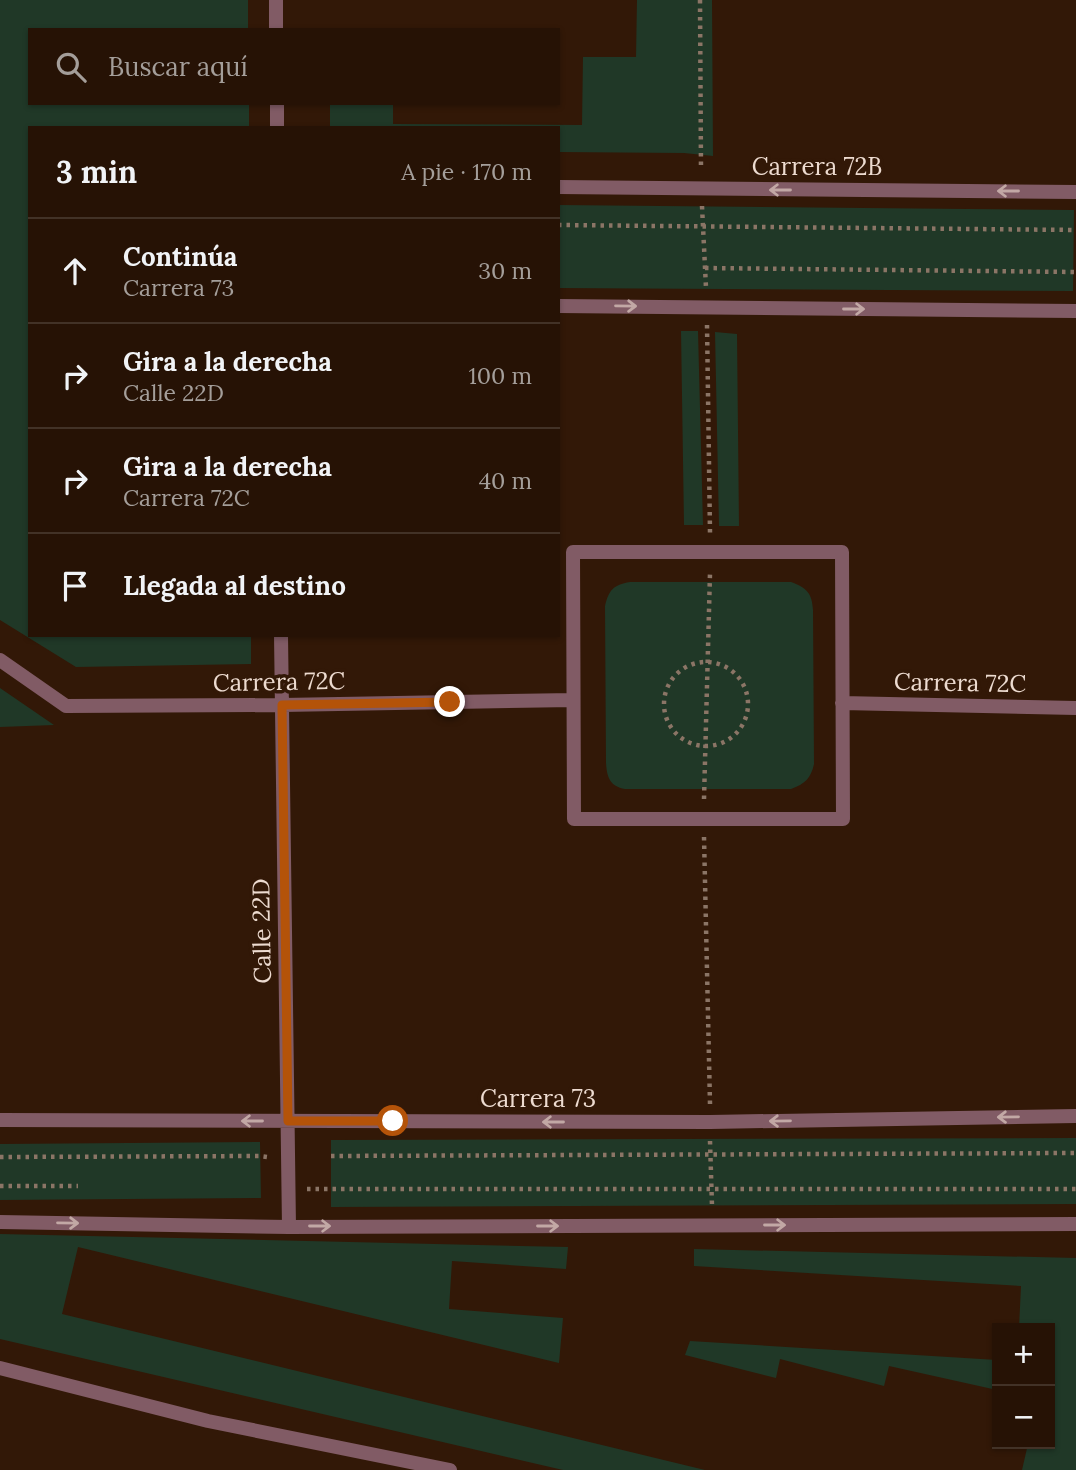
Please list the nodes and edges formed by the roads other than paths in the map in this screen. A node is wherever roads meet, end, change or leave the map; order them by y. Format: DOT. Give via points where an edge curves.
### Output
graph roads {
  1 [pos="276,0"];
  2 [pos="276,28"];
  3 [pos="277,105"];
  4 [pos="277,126"];
  5 [pos="560,187"];
  6 [pos="1076,192"];
  7 [pos="560,306"];
  8 [pos="1076,311"];
  9 [pos="281,637"];
  10 [pos="0,660"];
  11 [pos="573,699"];
  12 [pos="842,703"];
  13 [pos="282,705"];
  14 [pos="1076,708"];
  15 [pos="1076,1116"];
  16 [pos="0,1120"];
  17 [pos="288,1121"];
  18 [pos="0,1222"];
  19 [pos="1076,1224"];
  20 [pos="289,1227"];
  21 [pos="0,1368"];
  22 [pos="450,1470"];
  1 -- 2 [label="street"];
  3 -- 4 [label="street"];
  6 -- 5 [label="street, Carrera 72B, one-way"];
  7 -- 8 [label="street, one-way"];
  9 -- 13 [label="street, Calle 22D"];
  10 -- 13 [label="street, Carrera 72C" via="66,706"];
  11 -- 12 [label="street" via="574,819 843,819"];
  11 -- 12 [label="street" via="573,552 842,552"];
  11 -- 13 [label="street, Carrera 72C"];
  12 -- 14 [label="street, Carrera 72C"];
  13 -- 17 [label="street, Calle 22D"];
  15 -- 17 [label="street, Carrera 73, one-way" via="710,1122"];
  17 -- 16 [label="street, Carrera 73, one-way"];
  17 -- 20 [label="street, Calle 22D"];
  18 -- 20 [label="street, one-way"];
  20 -- 19 [label="street, one-way"];
  21 -- 22 [label="street" via="208,1421"];
}
